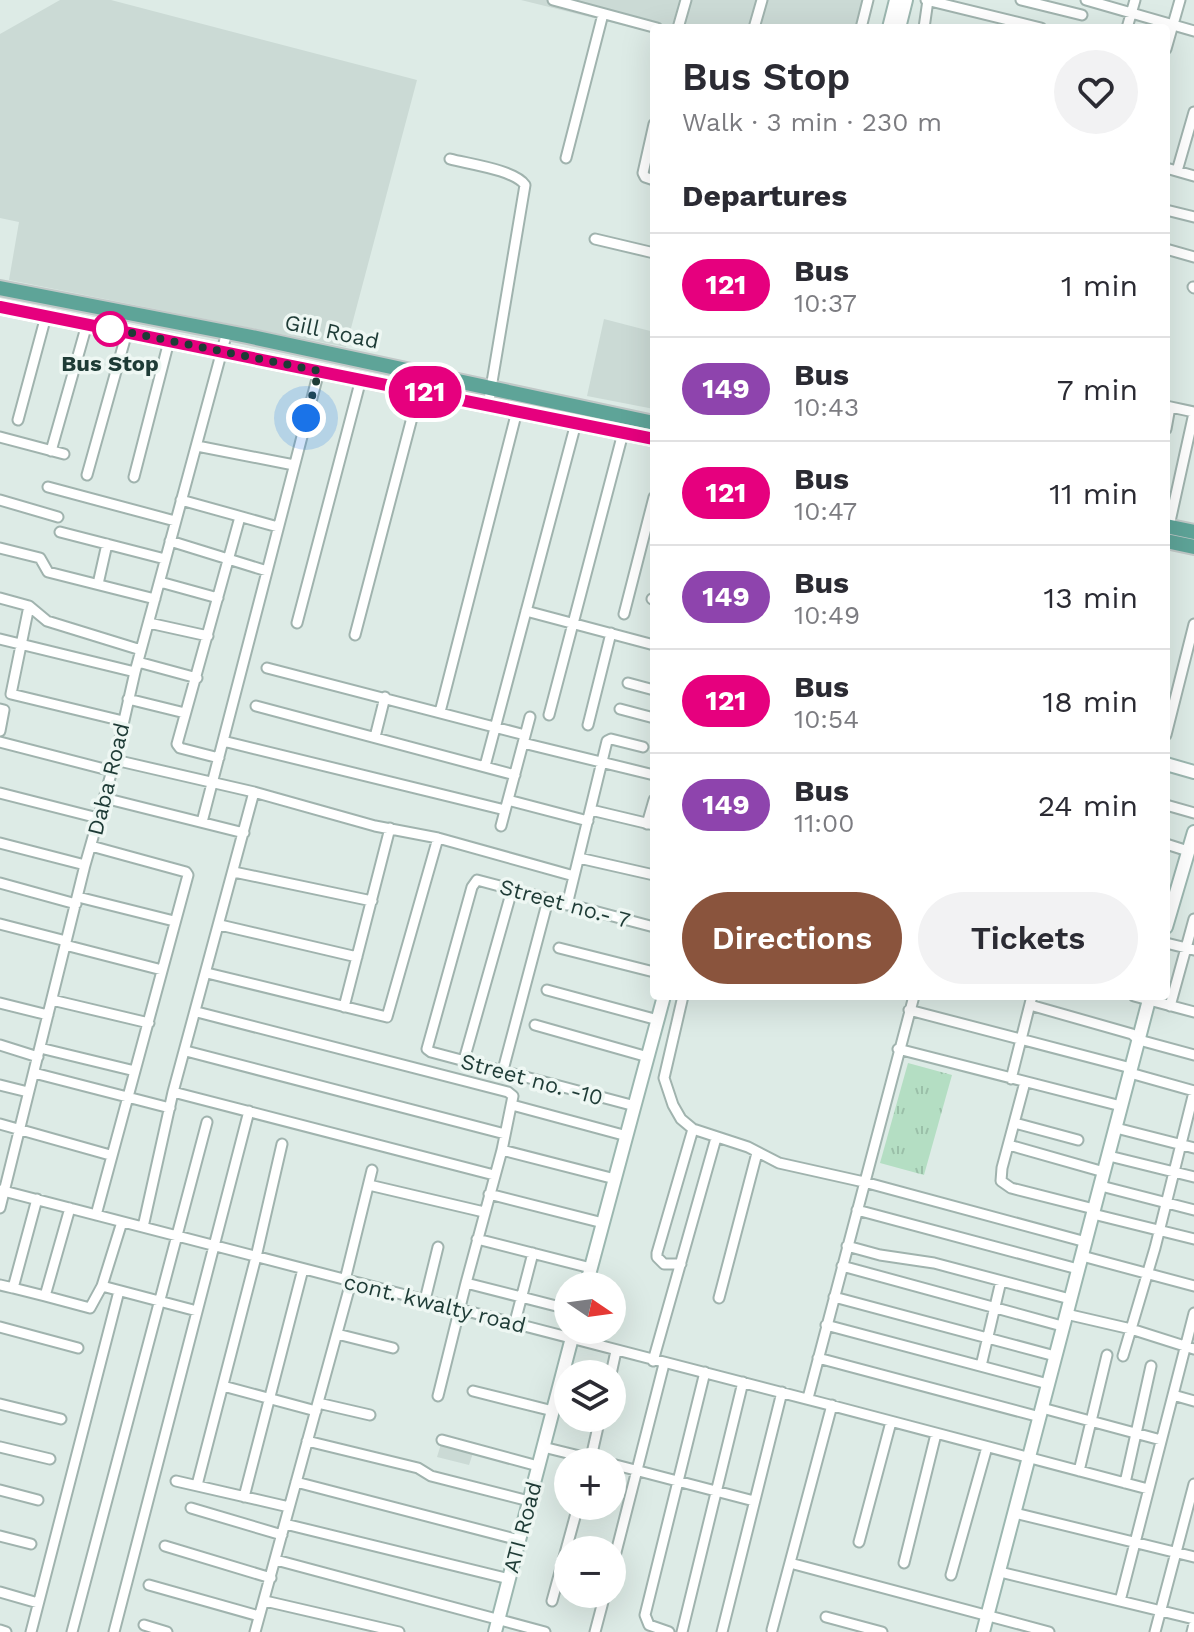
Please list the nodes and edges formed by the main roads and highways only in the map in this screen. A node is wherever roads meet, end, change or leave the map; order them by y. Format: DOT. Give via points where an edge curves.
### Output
graph roads {
  1 [pos="0,288"];
  2 [pos="0,307"];
  3 [pos="650,422"];
  4 [pos="650,438"];
  5 [pos="1170,531"];
  6 [pos="1194,532"];
  7 [pos="1170,533"];
  8 [pos="1194,547"];
  1 -- 3 [label="main road, Gill Road"];
  2 -- 4 [label="main road, Gill Road"];
  5 -- 6 [label="main road"];
  7 -- 8 [label="main road"];
}
